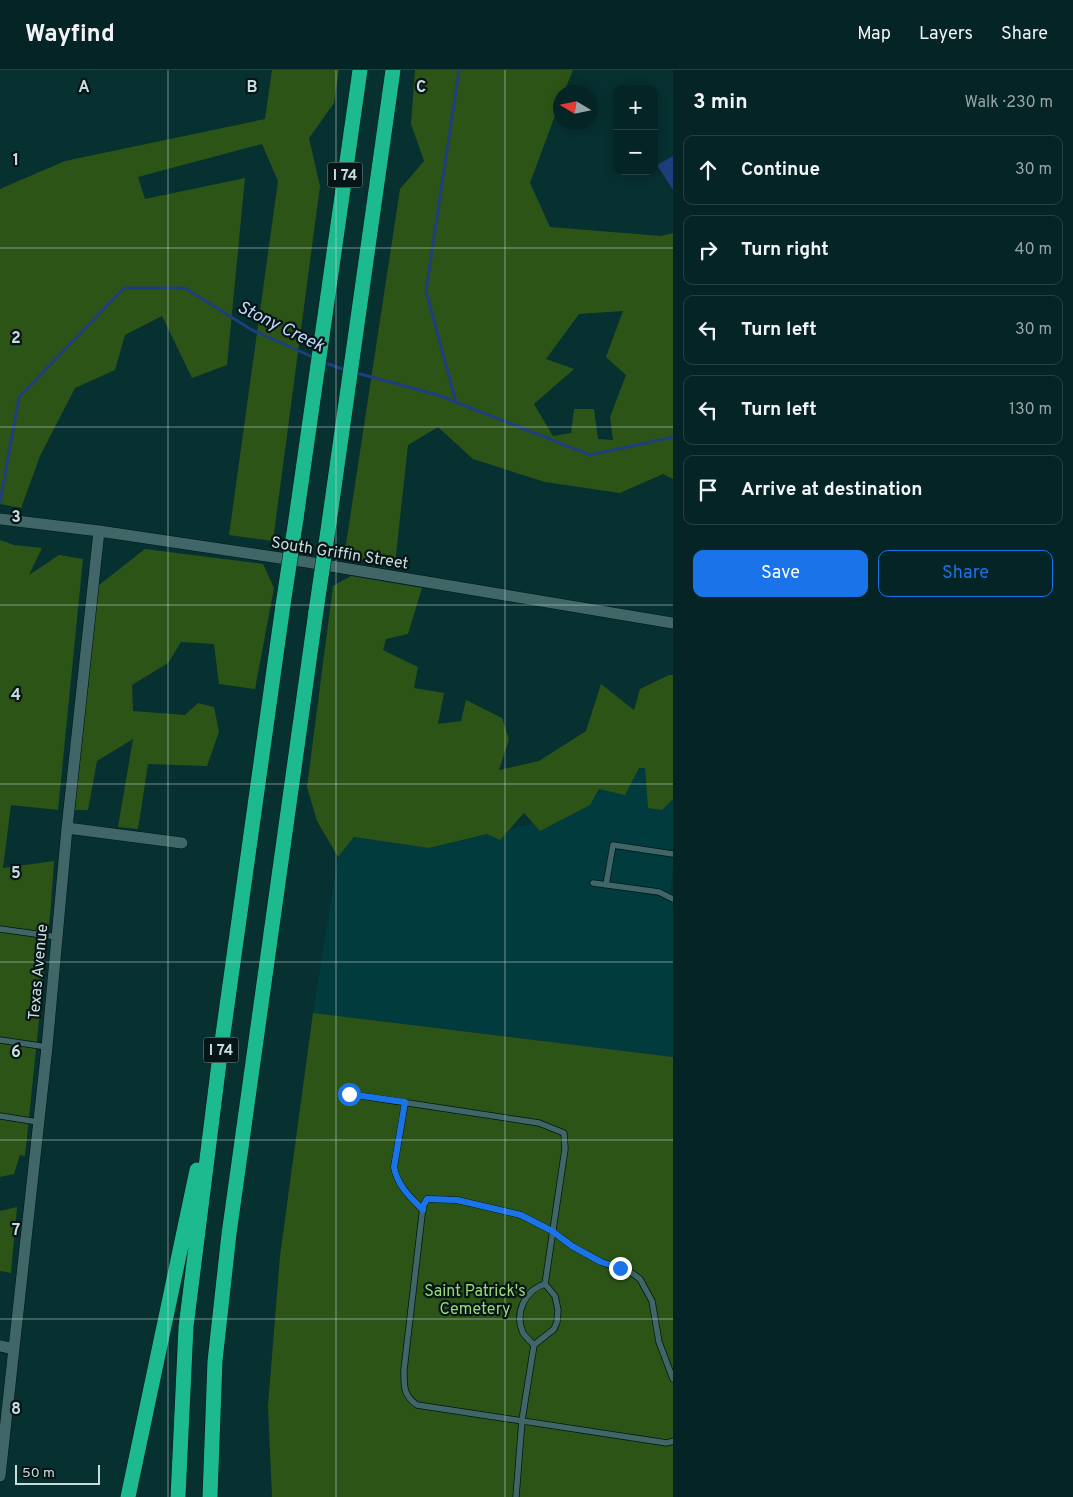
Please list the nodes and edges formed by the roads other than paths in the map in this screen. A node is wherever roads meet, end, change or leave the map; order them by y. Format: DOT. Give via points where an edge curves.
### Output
graph roads {
  1 [pos="360,70"];
  2 [pos="393,70"];
  3 [pos="2,519"];
  4 [pos="99,531"];
  5 [pos="673,623"];
  6 [pos="67,828"];
  7 [pos="182,843"];
  8 [pos="673,854"];
  9 [pos="593,883"];
  10 [pos="606,886"];
  11 [pos="673,899"];
  12 [pos="0,929"];
  13 [pos="57,937"];
  14 [pos="0,1040"];
  15 [pos="47,1047"];
  16 [pos="219,1064"];
  17 [pos="349,1094"];
  18 [pos="405,1102"];
  19 [pos="0,1116"];
  20 [pos="38,1122"];
  21 [pos="423,1210"];
  22 [pos="552,1231"];
  23 [pos="545,1284"];
  24 [pos="534,1345"];
  25 [pos="0,1346"];
  26 [pos="14,1349"];
  27 [pos="673,1379"];
  28 [pos="522,1420"];
  29 [pos="673,1441"];
  30 [pos="1,1458"];
  31 [pos="0,1476"];
  32 [pos="128,1497"];
  33 [pos="178,1497"];
  34 [pos="210,1497"];
  35 [pos="516,1497"];
  1 -- 16 [label="highway, I 74, bridge"];
  2 -- 34 [label="highway, I 74, bridge" via="228,1234 215,1360"];
  3 -- 4 [label="street, South Griffin Street"];
  4 -- 5 [label="street, South Griffin Street"];
  4 -- 6 [label="street, Texas Avenue"];
  6 -- 7 [label="street"];
  6 -- 13 [label="street, Texas Avenue"];
  8 -- 10 [label="lane" via="612,845"];
  9 -- 10 [label="lane"];
  10 -- 11 [label="lane" via="659,892"];
  12 -- 13 [label="lane"];
  13 -- 15 [label="street, Texas Avenue"];
  14 -- 15 [label="lane"];
  15 -- 20 [label="street, Texas Avenue"];
  16 -- 32 [label="highway"];
  16 -- 33 [label="highway, I 74" via="186,1327"];
  17 -- 18 [label="lane"];
  18 -- 21 [label="lane" via="394,1167 407,1194"];
  18 -- 22 [label="lane" via="539,1123 564,1133 565,1149"];
  19 -- 20 [label="lane"];
  20 -- 26 [label="street, Texas Avenue"];
  21 -- 22 [label="lane" via="427,1199 457,1200 521,1215"];
  21 -- 28 [label="lane" via="404,1370 408,1399 416,1405"];
  22 -- 23 [label="lane"];
  22 -- 27 [label="lane" via="601,1262 640,1279 652,1301 659,1342"];
  23 -- 24 [label="lane" via="555,1296 557,1322 554,1329"];
  23 -- 24 [label="lane" via="537,1286 520,1311 524,1334"];
  24 -- 28 [label="lane"];
  25 -- 26 [label="street"];
  26 -- 30 [label="street, Texas Avenue"];
  28 -- 29 [label="lane" via="667,1443"];
  28 -- 35 [label="lane"];
  30 -- 31 [label="street, Texas Avenue"];
}
